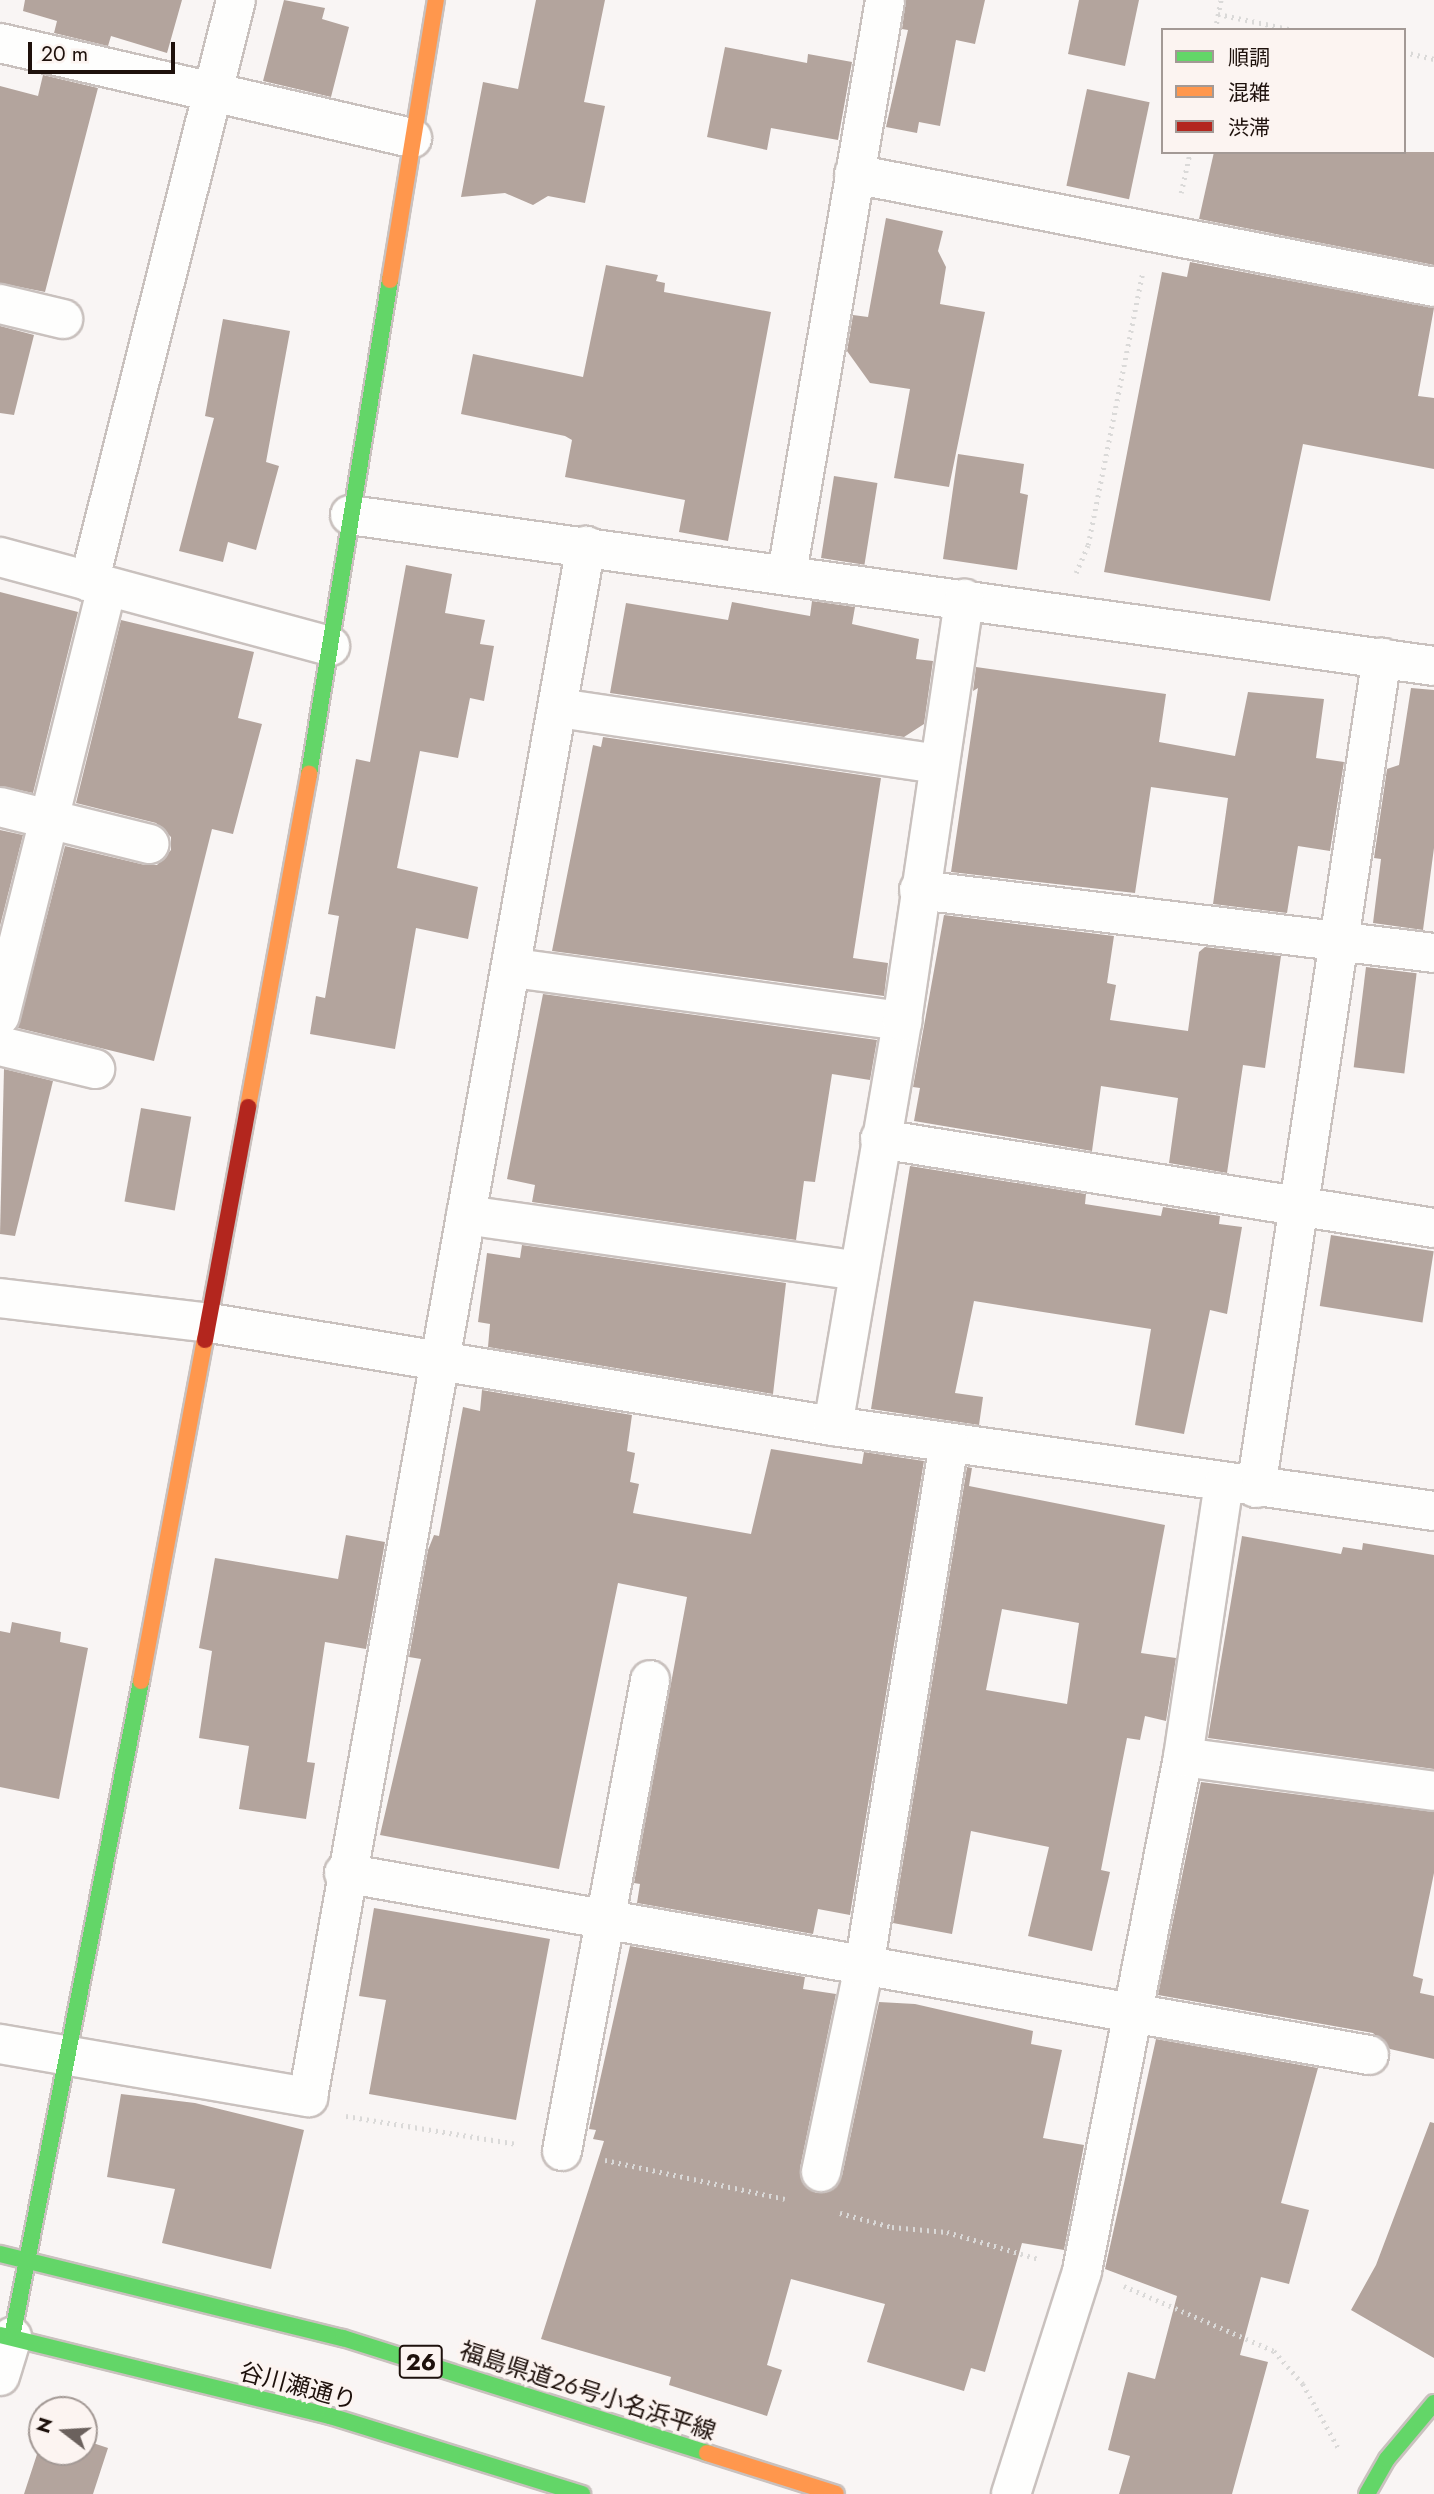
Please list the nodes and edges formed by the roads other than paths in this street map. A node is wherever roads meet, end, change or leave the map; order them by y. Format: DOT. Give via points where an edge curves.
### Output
graph roads {
  1 [pos="236,0"];
  2 [pos="436,0"];
  3 [pos="885,0"];
  4 [pos="0,43"];
  5 [pos="215,96"];
  6 [pos="412,138"];
  7 [pos="854,174"];
  8 [pos="1434,287"];
  9 [pos="0,304"];
  10 [pos="63,319"];
  11 [pos="350,515"];
  12 [pos="586,546"];
  13 [pos="0,557"];
  14 [pos="787,573"];
  15 [pos="98,584"];
  16 [pos="964,599"];
  17 [pos="330,646"];
  18 [pos="1382,657"];
  19 [pos="1434,666"];
  20 [pos="559,708"];
  21 [pos="939,764"];
  22 [pos="0,807"];
  23 [pos="49,819"];
  24 [pos="150,844"];
  25 [pos="919,890"];
  26 [pos="1340,938"];
  27 [pos="1434,953"];
  28 [pos="514,968"];
  29 [pos="0,1016"];
  30 [pos="902,1021"];
  31 [pos="0,1046"];
  32 [pos="95,1069"];
  33 [pos="880,1139"];
  34 [pos="1300,1207"];
  35 [pos="466,1215"];
  36 [pos="1434,1228"];
  37 [pos="859,1272"];
  38 [pos="0,1298"];
  39 [pos="210,1323"];
  40 [pos="437,1363"];
  41 [pos="833,1426"];
  42 [pos="949,1443"];
  43 [pos="1240,1486"];
  44 [pos="1434,1511"];
  45 [pos="650,1680"];
  46 [pos="1183,1758"];
  47 [pos="1434,1791"];
  48 [pos="344,1873"];
  49 [pos="603,1922"];
  50 [pos="864,1967"];
  51 [pos="1135,2015"];
  52 [pos="0,2043"];
  53 [pos="72,2054"];
  54 [pos="1369,2055"];
  55 [pos="562,2151"];
  56 [pos="821,2172"];
  57 [pos="0,2254"];
  58 [pos="32,2260"];
  59 [pos="6,2336"];
  60 [pos="0,2376"];
  61 [pos="1434,2403"];
  62 [pos="582,2494"];
  63 [pos="836,2494"];
  64 [pos="1011,2494"];
  65 [pos="1367,2494"];
  1 -- 5 [label="street"];
  2 -- 6 [label="street"];
  3 -- 7 [label="street"];
  4 -- 5 [label="street"];
  5 -- 6 [label="street"];
  5 -- 15 [label="street"];
  6 -- 11 [label="street"];
  7 -- 8 [label="street"];
  7 -- 14 [label="street"];
  9 -- 10 [label="street"];
  11 -- 12 [label="street"];
  11 -- 17 [label="street"];
  12 -- 14 [label="street"];
  12 -- 20 [label="street"];
  13 -- 15 [label="street"];
  14 -- 16 [label="street"];
  15 -- 17 [label="street"];
  15 -- 23 [label="street"];
  16 -- 18 [label="street"];
  16 -- 21 [label="street"];
  17 -- 39 [label="street"];
  18 -- 19 [label="street"];
  18 -- 26 [label="street"];
  20 -- 21 [label="street"];
  20 -- 28 [label="street"];
  21 -- 25 [label="street"];
  22 -- 23 [label="street"];
  23 -- 24 [label="street"];
  23 -- 29 [label="street"];
  25 -- 26 [label="street"];
  25 -- 30 [label="street"];
  26 -- 27 [label="street"];
  26 -- 34 [label="street"];
  28 -- 30 [label="street"];
  28 -- 35 [label="street"];
  30 -- 33 [label="street"];
  31 -- 32 [label="street"];
  33 -- 34 [label="street"];
  33 -- 37 [label="street"];
  34 -- 36 [label="street"];
  34 -- 43 [label="street"];
  35 -- 37 [label="street"];
  35 -- 40 [label="street"];
  37 -- 41 [label="street"];
  38 -- 39 [label="street"];
  39 -- 40 [label="street"];
  39 -- 53 [label="street"];
  40 -- 41 [label="street"];
  40 -- 48 [label="street"];
  41 -- 42 [label="street"];
  42 -- 43 [label="street"];
  42 -- 50 [label="street"];
  43 -- 44 [label="street"];
  43 -- 46 [label="street"];
  45 -- 49 [label="street"];
  46 -- 47 [label="street"];
  46 -- 51 [label="street"];
  48 -- 49 [label="street"];
  48 -- 53 [label="street" via="308,2097"];
  49 -- 50 [label="street"];
  49 -- 55 [label="street"];
  50 -- 51 [label="street"];
  50 -- 56 [label="street"];
  51 -- 54 [label="street"];
  51 -- 64 [label="street" via="1082,2271"];
  52 -- 53 [label="street"];
  53 -- 58 [label="street"];
  57 -- 58 [label="street, 福島県道26号小名浜平線 / 26"];
  58 -- 59 [label="street"];
  58 -- 63 [label="street, 福島県道26号小名浜平線 / 26" via="343,2337"];
  59 -- 60 [label="street"];
  59 -- 62 [label="street, 谷川瀬通り" via="330,2416"];
  61 -- 65 [label="street"];
}
